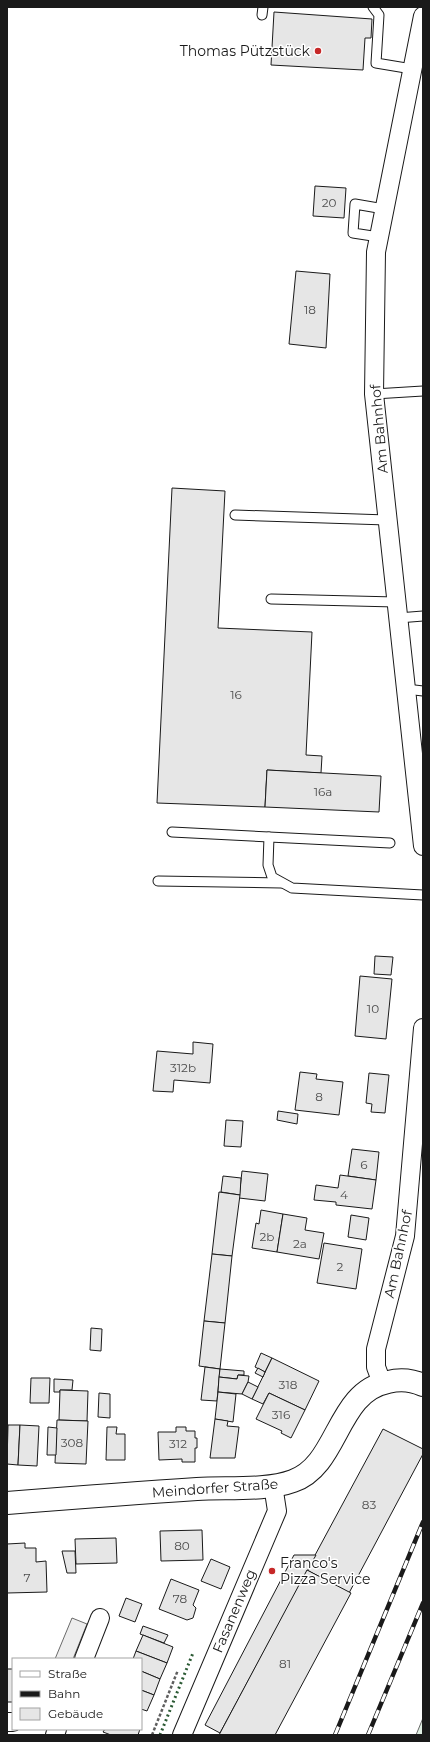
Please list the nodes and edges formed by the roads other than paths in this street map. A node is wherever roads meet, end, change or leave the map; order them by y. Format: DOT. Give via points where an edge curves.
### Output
graph roads {
  1 [pos="373,7"];
  2 [pos="423,16"];
  3 [pos="412,69"];
  4 [pos="384,209"];
  5 [pos="379,237"];
  6 [pos="423,391"];
  7 [pos="374,394"];
  8 [pos="235,515"];
  9 [pos="387,520"];
  10 [pos="271,599"];
  11 [pos="397,610"];
  12 [pos="423,616"];
  13 [pos="414,690"];
  14 [pos="172,832"];
  15 [pos="269,837"];
  16 [pos="390,842"];
  17 [pos="423,846"];
  18 [pos="158,881"];
  19 [pos="282,884"];
  20 [pos="423,895"];
  21 [pos="423,1028"];
  22 [pos="418,1140"];
  23 [pos="382,1383"];
  24 [pos="423,1386"];
  25 [pos="274,1485"];
  26 [pos="7,1503"];
  27 [pos="100,1618"];
  28 [pos="84,1658"];
  29 [pos="182,1735"];
  1 -- 3 [label="lane" via="378,15 376,63"];
  2 -- 3 [label="street, Am Bahnhof"];
  3 -- 4 [label="street, Am Bahnhof"];
  4 -- 5 [label="street, Am Bahnhof"];
  4 -- 5 [label="lane" via="355,204 353,233"];
  5 -- 7 [label="street, Am Bahnhof" via="376,252"];
  6 -- 7 [label="lane"];
  7 -- 9 [label="street, Am Bahnhof"];
  8 -- 9 [label="lane"];
  9 -- 11 [label="street, Am Bahnhof"];
  10 -- 11 [label="lane"];
  11 -- 12 [label="lane"];
  11 -- 13 [label="street, Am Bahnhof"];
  13 -- 17 [label="street, Am Bahnhof"];
  14 -- 15 [label="lane"];
  15 -- 16 [label="lane"];
  15 -- 19 [label="lane" via="268,865 272,878"];
  18 -- 19 [label="lane"];
  19 -- 20 [label="lane" via="292,888"];
  21 -- 22 [label="street, Am Bahnhof"];
  22 -- 23 [label="street, Am Bahnhof" via="405,1236 376,1349 376,1367"];
  23 -- 24 [label="main road, Meindorfer Straße" via="406,1381"];
  23 -- 25 [label="main road, Meindorfer Straße" via="361,1394 317,1464 294,1481"];
  25 -- 26 [label="main road, Meindorfer Straße"];
  25 -- 29 [label="street, Fasanenweg" via="277,1511"];
  27 -- 28 [label="street"];
}
